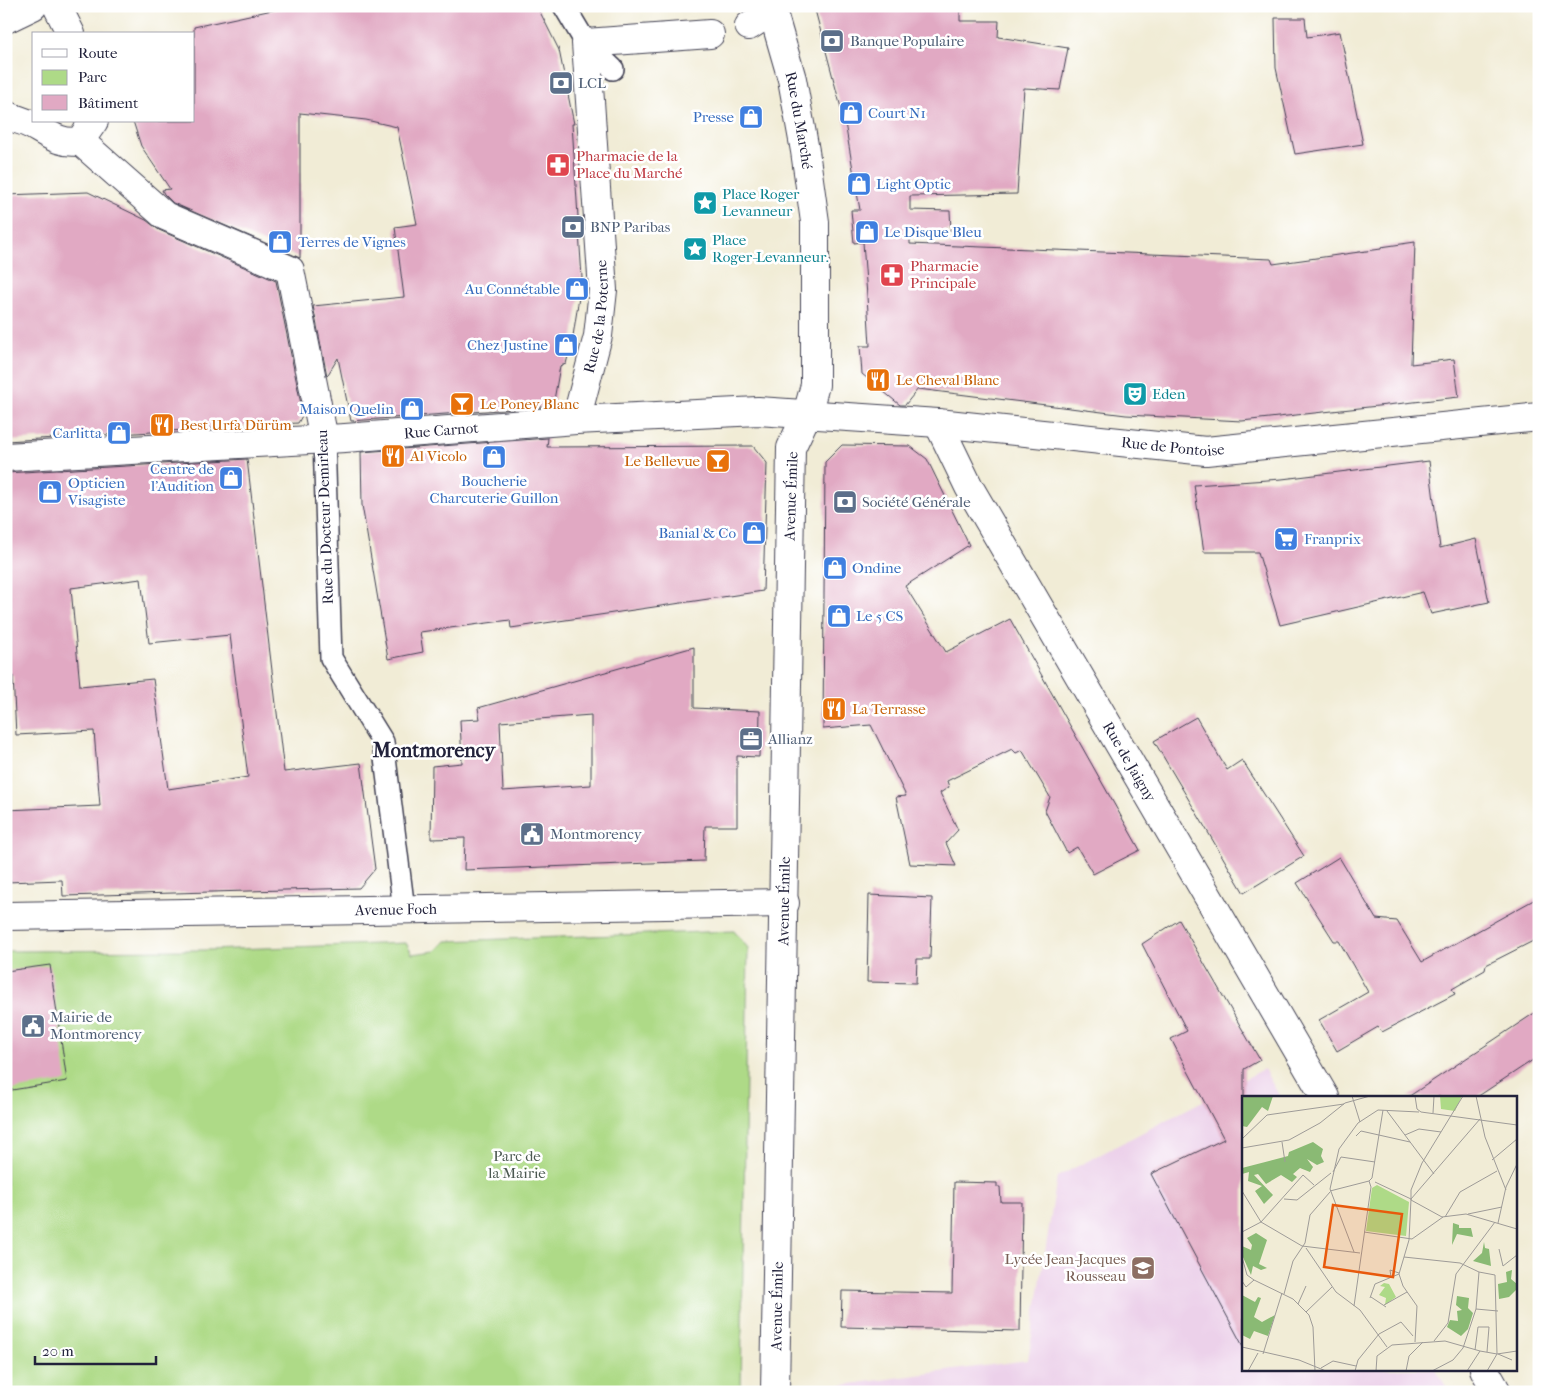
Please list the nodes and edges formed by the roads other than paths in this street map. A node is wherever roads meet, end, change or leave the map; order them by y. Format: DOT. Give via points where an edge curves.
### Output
graph roads {
  1 [pos="33,6"];
  2 [pos="57,6"];
  3 [pos="564,6"];
  4 [pos="771,8"];
  5 [pos="6,19"];
  6 [pos="749,26"];
  7 [pos="70,32"];
  8 [pos="710,34"];
  9 [pos="586,43"];
  10 [pos="613,69"];
  11 [pos="6,115"];
  12 [pos="87,131"];
  13 [pos="807,414"];
  14 [pos="1539,417"];
  15 [pos="576,420"];
  16 [pos="938,424"];
  17 [pos="324,439"];
  18 [pos="6,457"];
  19 [pos="784,902"];
  20 [pos="404,910"];
  21 [pos="6,916"];
  22 [pos="1324,1096"];
  23 [pos="1485,1370"];
  24 [pos="775,1392"];
  25 [pos="1497,1392"];
  1 -- 5 [label="street"];
  2 -- 7 [label="street"];
  3 -- 9 [label="lane, Rue de la Poterne"];
  4 -- 6 [label="street"];
  4 -- 13 [label="street, Rue du Marché" via="792,80 815,222 815,385"];
  8 -- 9 [label="street"];
  9 -- 10 [label="lane"];
  9 -- 15 [label="street, Rue de la Poterne" via="603,290 598,336"];
  11 -- 12 [label="street" via="72,143"];
  12 -- 17 [label="street, Rue du Docteur Demirleau" via="165,216 290,270"];
  13 -- 15 [label="street, Rue Carnot" via="758,411"];
  13 -- 16 [label="street, Rue de Pontoise"];
  13 -- 19 [label="street, Avenue Émile" via="791,448"];
  14 -- 16 [label="street, Rue de Pontoise" via="1206,452"];
  15 -- 17 [label="street, Rue Carnot"];
  16 -- 22 [label="street, Rue de Jaigny" via="969,487"];
  17 -- 18 [label="street, Rue Carnot"];
  17 -- 20 [label="lane, Rue du Docteur Demirleau" via="330,658 383,742"];
  19 -- 20 [label="street, Avenue Foch"];
  19 -- 24 [label="street, Avenue Émile"];
  20 -- 21 [label="street, Avenue Foch"];
  23 -- 25 [label="street"];
}
